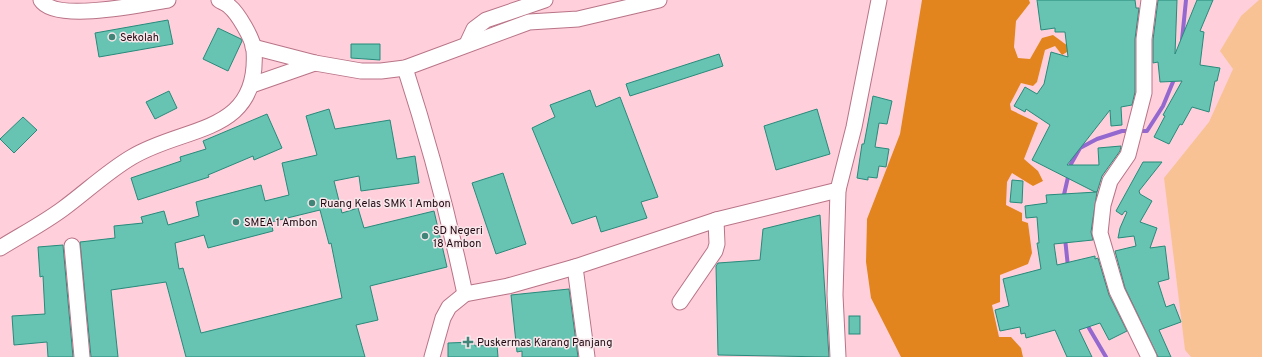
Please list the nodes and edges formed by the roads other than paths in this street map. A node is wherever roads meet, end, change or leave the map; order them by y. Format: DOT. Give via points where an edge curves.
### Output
graph roads {
  1 [pos="41,0"];
  2 [pos="168,0"];
  3 [pos="219,0"];
  4 [pos="545,0"];
  5 [pos="660,0"];
  6 [pos="879,0"];
  7 [pos="1149,0"];
  8 [pos="467,44"];
  9 [pos="254,47"];
  10 [pos="315,62"];
  11 [pos="405,68"];
  12 [pos="252,85"];
  13 [pos="838,190"];
  14 [pos="716,220"];
  15 [pos="72,246"];
  16 [pos="0,248"];
  17 [pos="575,267"];
  18 [pos="465,294"];
  19 [pos="680,302"];
  20 [pos="82,357"];
  21 [pos="432,357"];
  22 [pos="587,357"];
  23 [pos="838,357"];
  24 [pos="1149,357"];
  1 -- 2 [label="street" via="52,9 67,12"];
  3 -- 9 [label="street" via="230,6 240,19"];
  4 -- 8 [label="street" via="486,20 474,29"];
  5 -- 8 [label="street" via="578,19 529,22"];
  6 -- 13 [label="street" via="854,127"];
  7 -- 24 [label="street" via="1144,39 1144,93 1128,155 1110,181 1103,205 1100,233 1117,291"];
  8 -- 11 [label="street"];
  9 -- 10 [label="street"];
  9 -- 12 [label="street"];
  10 -- 11 [label="street" via="361,71"];
  10 -- 12 [label="street"];
  11 -- 18 [label="street" via="453,236"];
  12 -- 16 [label="street" via="242,104 213,125 133,156 63,209"];
  13 -- 14 [label="street"];
  13 -- 23 [label="street" via="835,295"];
  14 -- 17 [label="street"];
  14 -- 19 [label="street" via="715,251"];
  15 -- 20 [label="street"];
  17 -- 18 [label="street" via="508,286"];
  17 -- 22 [label="street"];
  18 -- 21 [label="street" via="449,307 443,318"];
}
